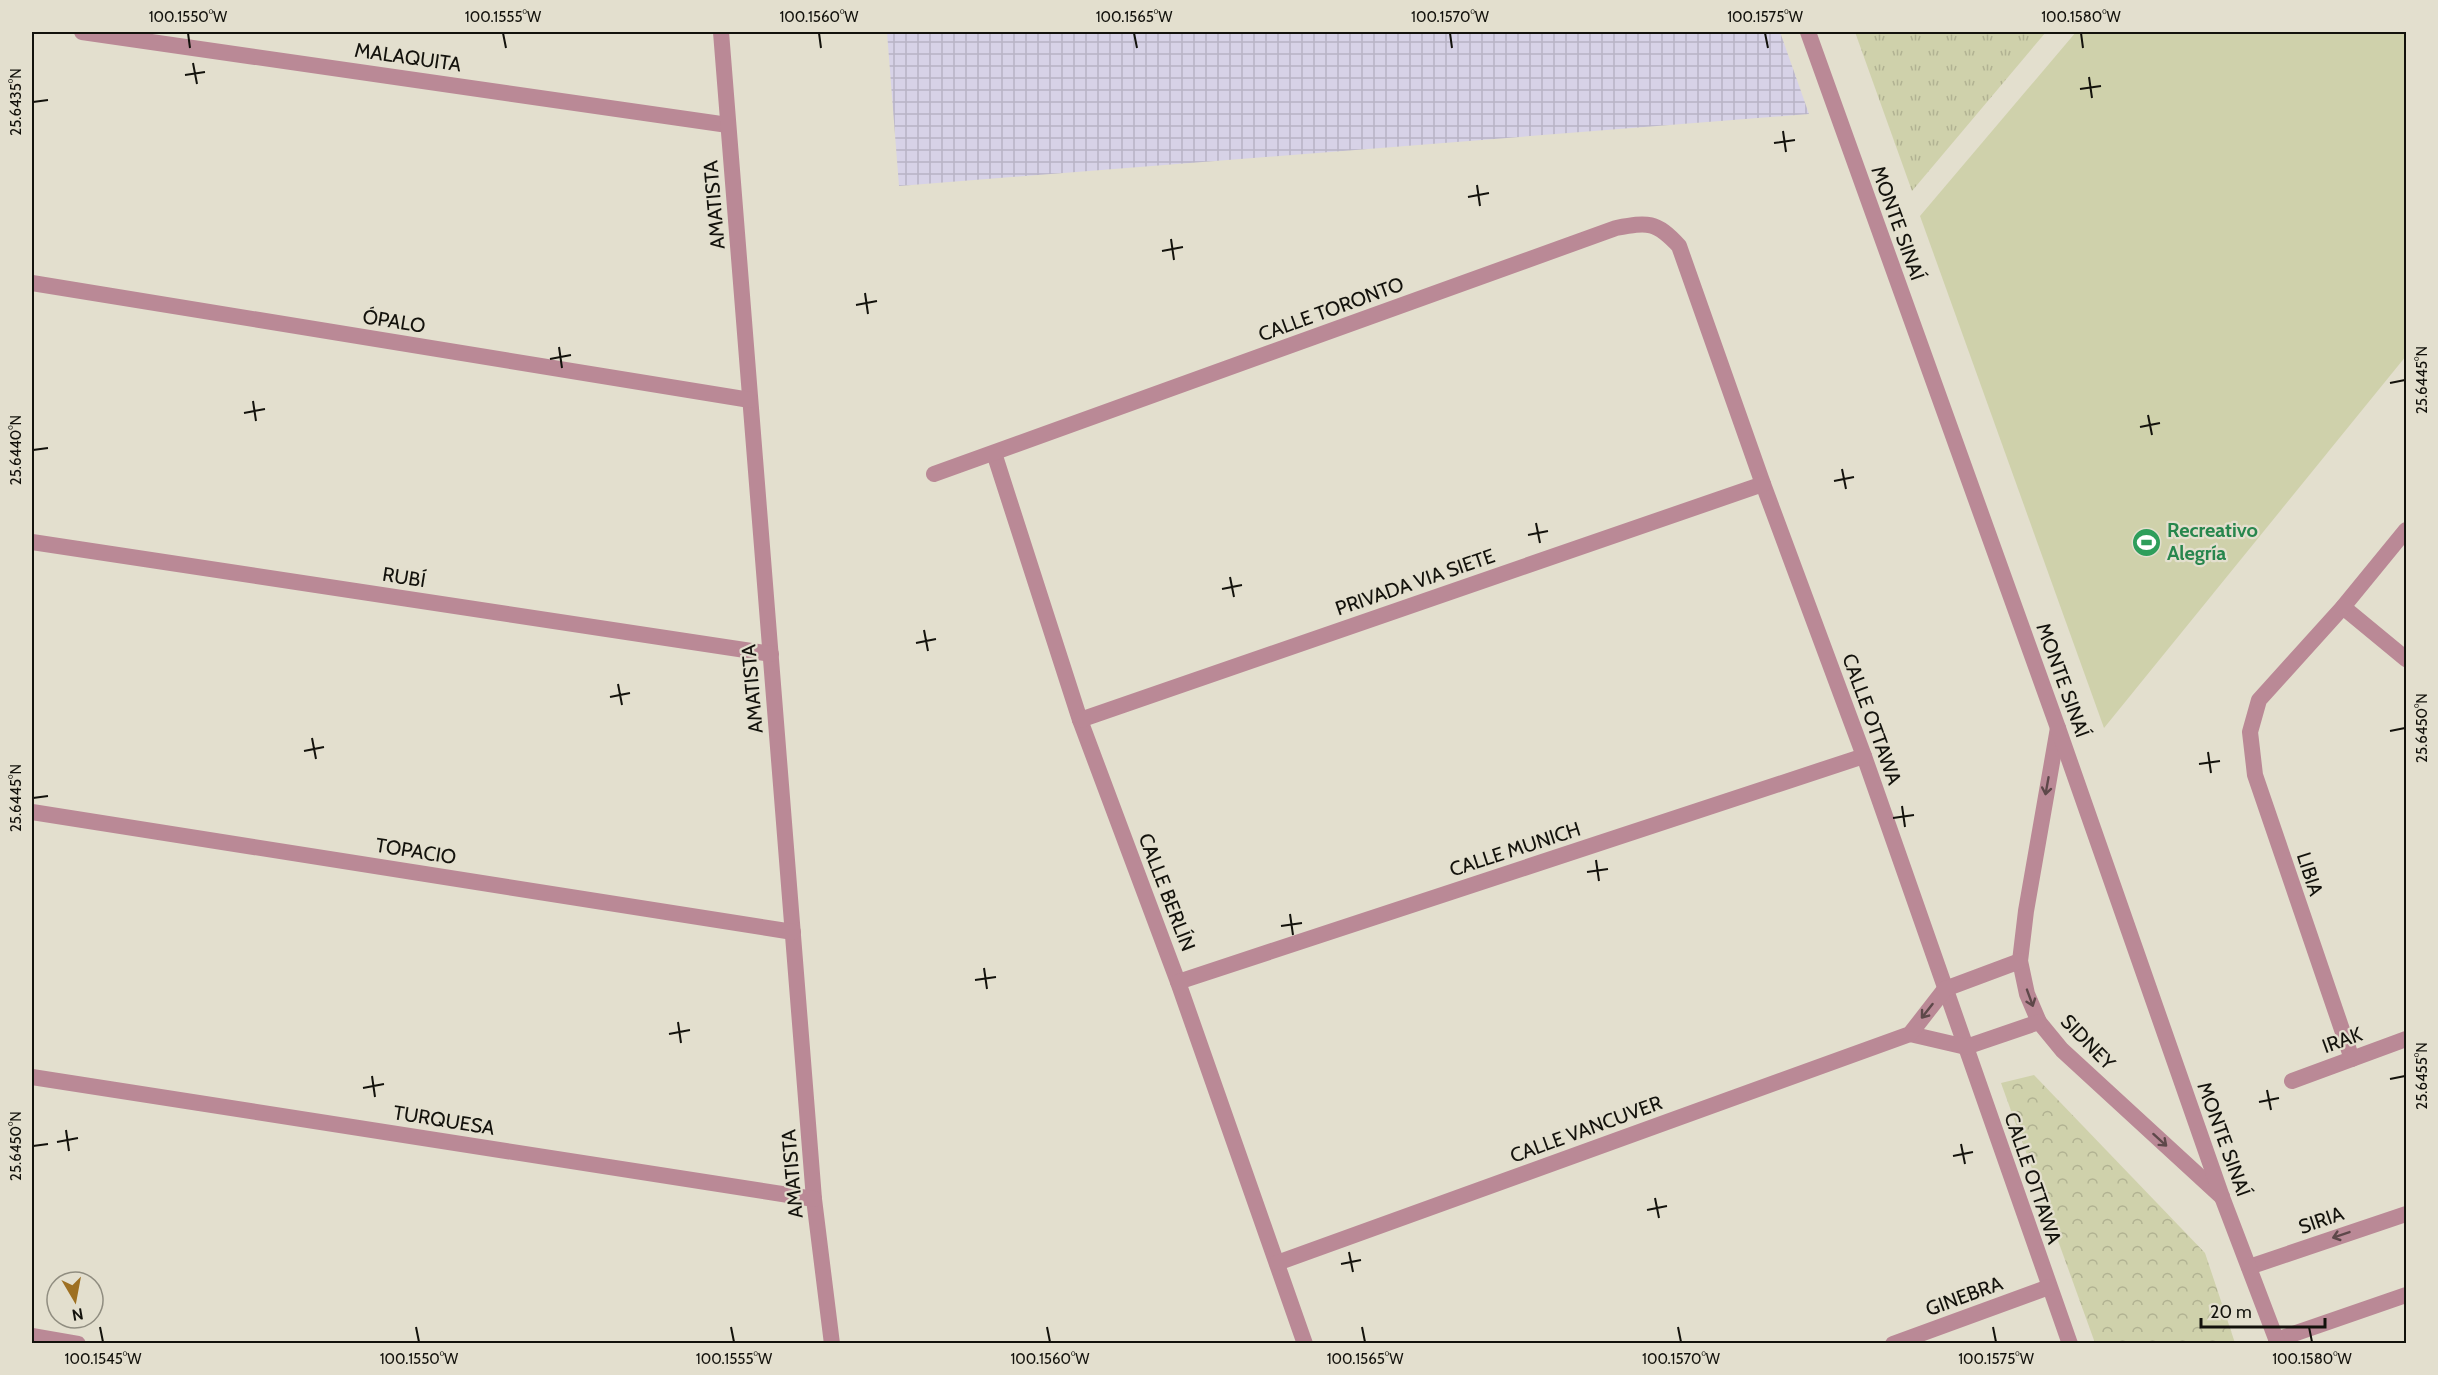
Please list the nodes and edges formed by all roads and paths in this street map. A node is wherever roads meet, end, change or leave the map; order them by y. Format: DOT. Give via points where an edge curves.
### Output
graph roads {
  1 [pos="82,32"];
  2 [pos="721,32"];
  3 [pos="1808,32"];
  4 [pos="728,125"];
  5 [pos="1679,246"];
  6 [pos="32,283"];
  7 [pos="750,400"];
  8 [pos="994,453"];
  9 [pos="934,474"];
  10 [pos="1763,484"];
  11 [pos="2406,530"];
  12 [pos="32,542"];
  13 [pos="2343,608"];
  14 [pos="771,654"];
  15 [pos="2406,659"];
  16 [pos="1080,720"];
  17 [pos="2058,728"];
  18 [pos="1864,756"];
  19 [pos="32,812"];
  20 [pos="793,932"];
  21 [pos="2020,961"];
  22 [pos="1178,982"];
  23 [pos="1945,989"];
  24 [pos="2039,1022"];
  25 [pos="1910,1034"];
  26 [pos="2406,1039"];
  27 [pos="1966,1047"];
  28 [pos="2352,1059"];
  29 [pos="32,1077"];
  30 [pos="2292,1081"];
  31 [pos="2222,1197"];
  32 [pos="814,1199"];
  33 [pos="2406,1214"];
  34 [pos="1277,1263"];
  35 [pos="2249,1266"];
  36 [pos="2049,1287"];
  37 [pos="2406,1295"];
  38 [pos="32,1336"];
  39 [pos="2277,1342"];
  40 [pos="78,1344"];
  41 [pos="832,1344"];
  42 [pos="1305,1344"];
  43 [pos="1893,1344"];
  44 [pos="2070,1344"];
  1 -- 4 [label="street, MALAQUITA"];
  2 -- 4 [label="street, AMATISTA"];
  3 -- 17 [label="street, MONTE SINAÍ"];
  4 -- 7 [label="street, AMATISTA"];
  5 -- 8 [label="street, CALLE TORONTO" via="1664,230 1643,223 1616,228"];
  5 -- 10 [label="street, CALLE OTTAWA"];
  6 -- 7 [label="street, ÓPALO"];
  7 -- 14 [label="street, AMATISTA"];
  8 -- 9 [label="street, CALLE TORONTO"];
  8 -- 16 [label="street, CALLE BERLÍN"];
  10 -- 16 [label="street, PRIVADA VIA SIETE"];
  10 -- 18 [label="street, CALLE OTTAWA"];
  11 -- 13 [label="street"];
  12 -- 14 [label="street, RUBÍ"];
  13 -- 15 [label="street"];
  13 -- 28 [label="street, LIBIA" via="2259,700 2250,732 2255,775"];
  14 -- 20 [label="street, AMATISTA"];
  16 -- 22 [label="street, CALLE BERLÍN"];
  17 -- 21 [label="street, SIDNEY, one-way" via="2025,911"];
  17 -- 31 [label="street, MONTE SINAÍ"];
  18 -- 22 [label="street, CALLE MUNICH"];
  18 -- 23 [label="street, CALLE OTTAWA"];
  19 -- 20 [label="street, TOPACIO"];
  20 -- 32 [label="street, AMATISTA"];
  21 -- 23 [label="street"];
  21 -- 24 [label="street, SIDNEY, one-way" via="2027,994"];
  22 -- 34 [label="street, CALLE BERLÍN"];
  23 -- 25 [label="street, one-way"];
  23 -- 27 [label="street, CALLE OTTAWA"];
  24 -- 27 [label="street"];
  24 -- 31 [label="street, SIDNEY, one-way" via="2062,1050"];
  25 -- 27 [label="street"];
  25 -- 34 [label="street, CALLE VANCUVER"];
  26 -- 28 [label="street, IRAK"];
  27 -- 36 [label="street, CALLE OTTAWA"];
  28 -- 30 [label="street, IRAK"];
  29 -- 32 [label="street, TURQUESA"];
  31 -- 35 [label="street, MONTE SINAÍ"];
  32 -- 41 [label="street, AMATISTA"];
  33 -- 35 [label="street, SIRIA, one-way"];
  34 -- 42 [label="street, CALLE BERLÍN"];
  35 -- 39 [label="street, MONTE SINAÍ"];
  36 -- 43 [label="street, GINEBRA"];
  36 -- 44 [label="street, CALLE OTTAWA"];
  37 -- 39 [label="street"];
  38 -- 40 [label="street"];
}
